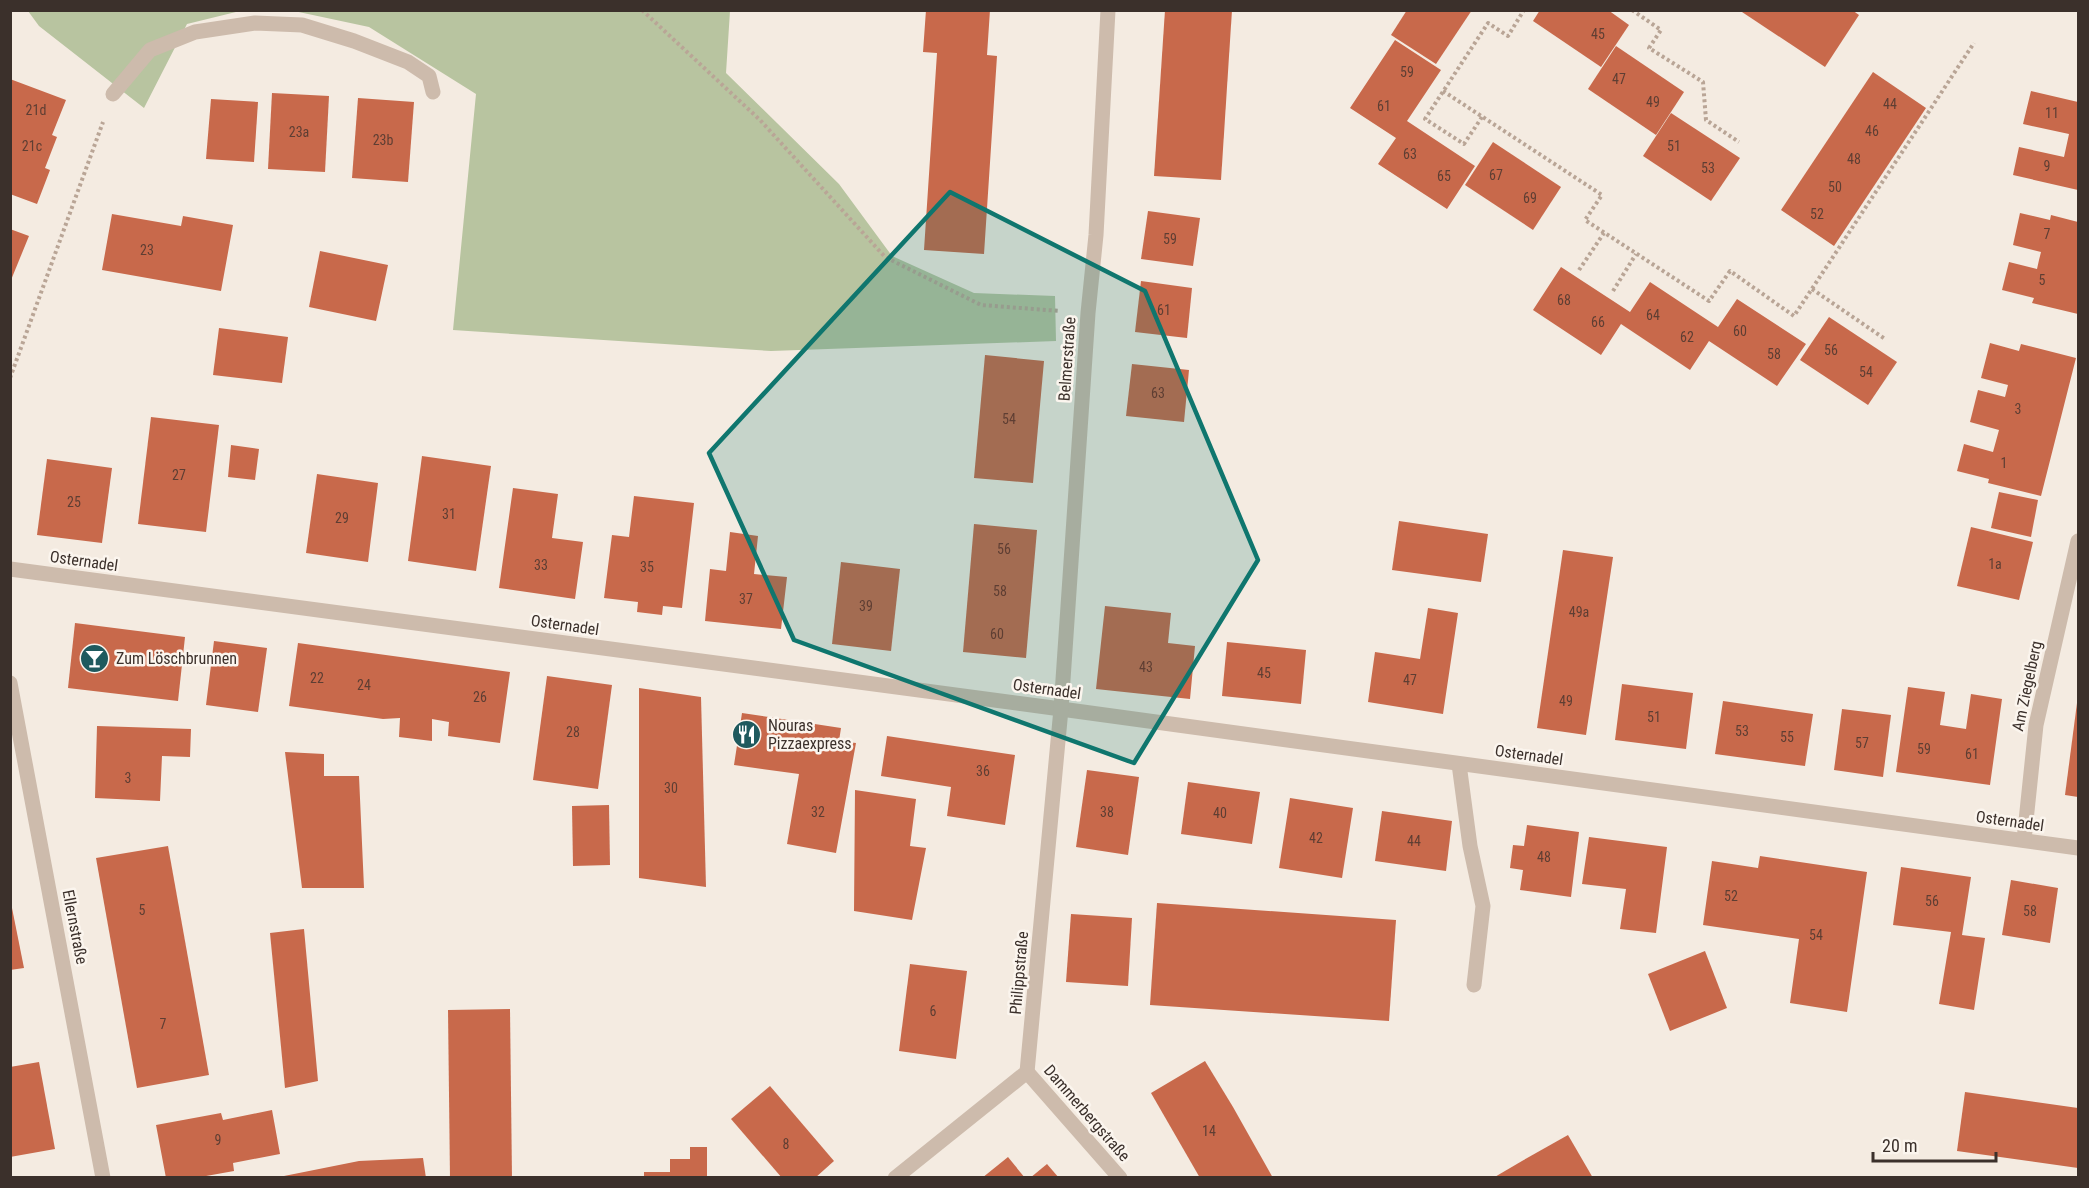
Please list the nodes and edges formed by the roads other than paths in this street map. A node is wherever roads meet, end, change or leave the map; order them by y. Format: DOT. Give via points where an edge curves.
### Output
graph roads {
  1 [pos="1108,10"];
  2 [pos="433,92"];
  3 [pos="113,94"];
  4 [pos="2079,541"];
  5 [pos="10,569"];
  6 [pos="10,683"];
  7 [pos="1062,709"];
  8 [pos="1459,764"];
  9 [pos="2024,840"];
  10 [pos="2079,848"];
  11 [pos="1473,985"];
  12 [pos="1028,1072"];
  13 [pos="103,1178"];
  14 [pos="895,1178"];
  15 [pos="1120,1178"];
  1 -- 7 [label="street, Belmerstraße"];
  2 -- 3 [label="street" via="429,76 408,62 365,45 302,25 255,22 195,32 150,50"];
  4 -- 9 [label="street, Am Ziegelberg" via="2036,724"];
  5 -- 7 [label="street, Osternadel"];
  6 -- 13 [label="street, Ellernstraße"];
  7 -- 8 [label="street, Osternadel"];
  7 -- 12 [label="street, Philippstraße"];
  8 -- 9 [label="street, Osternadel"];
  8 -- 11 [label="street" via="1483,906"];
  9 -- 10 [label="street, Osternadel"];
  12 -- 14 [label="street"];
  12 -- 15 [label="street, Dammerbergstraße"];
}
